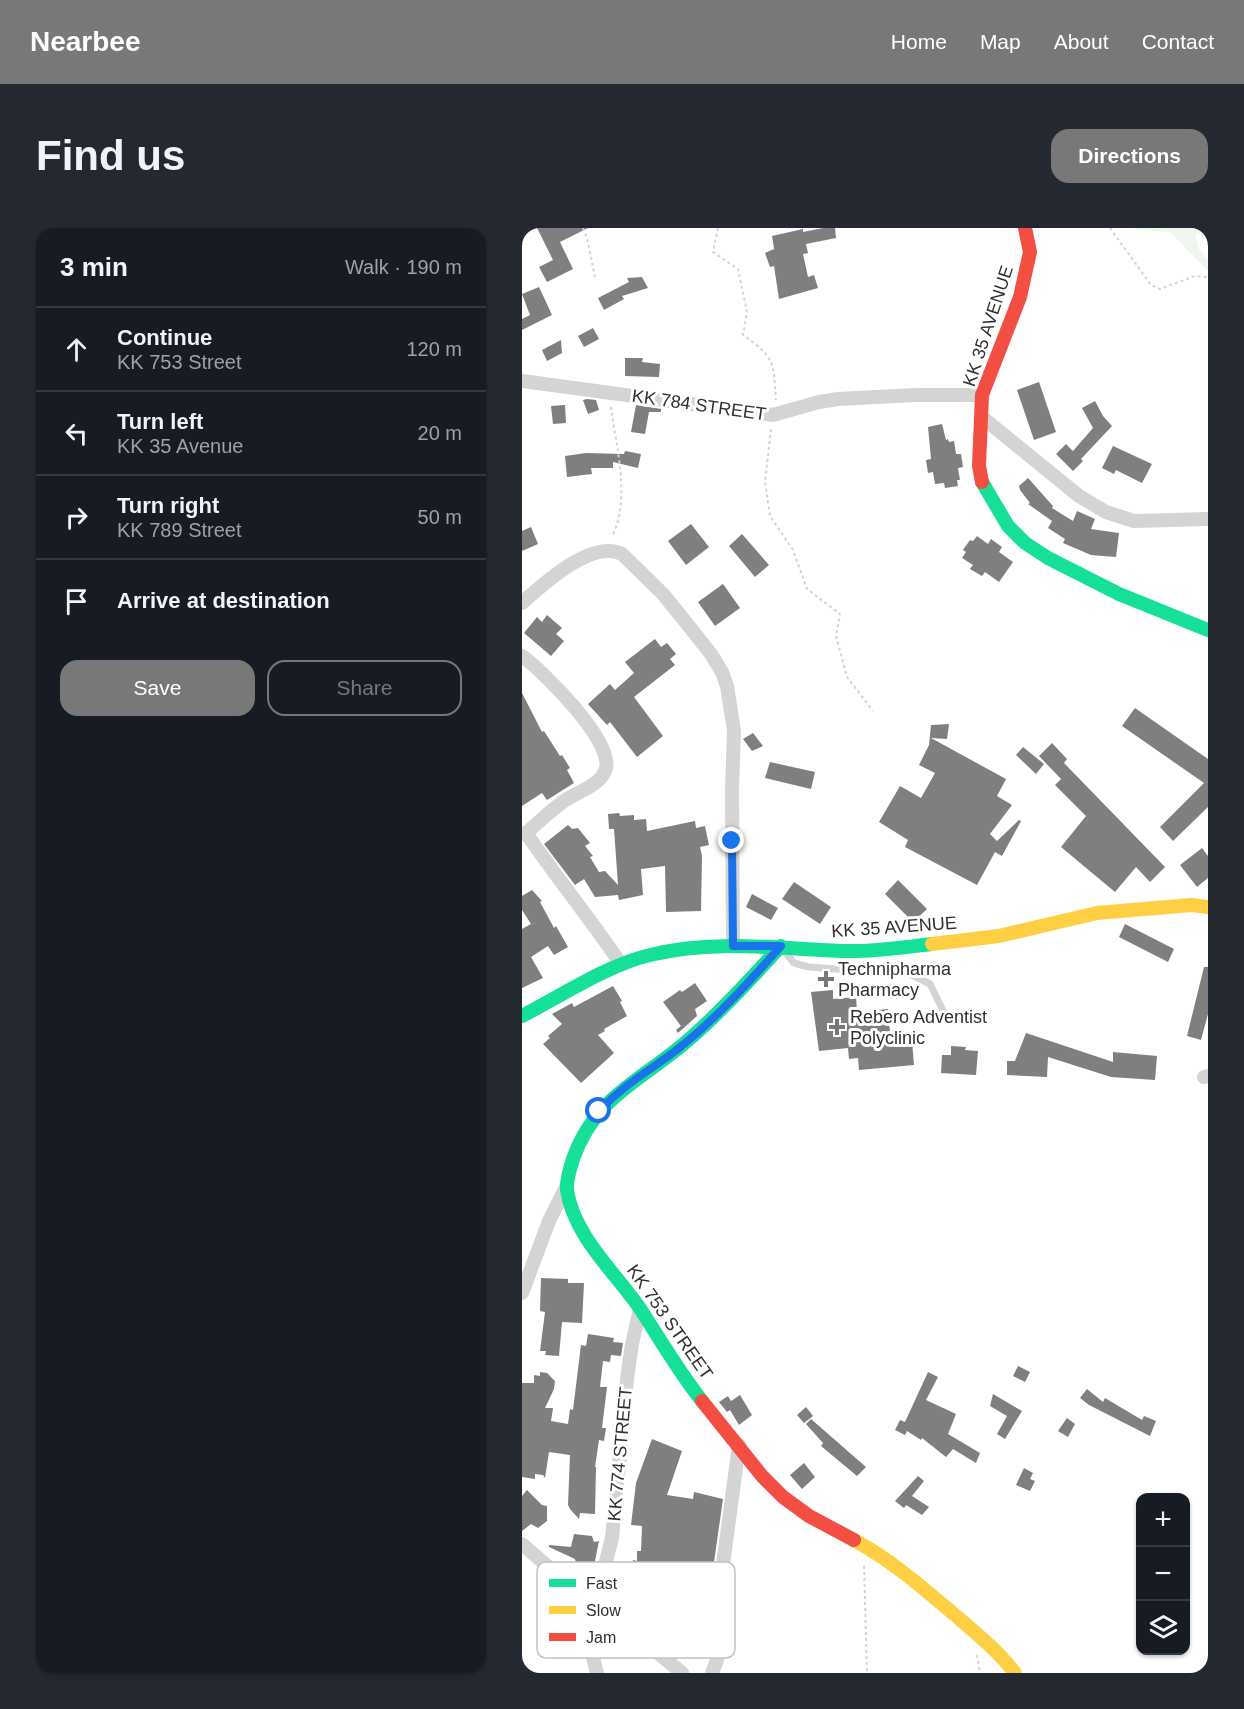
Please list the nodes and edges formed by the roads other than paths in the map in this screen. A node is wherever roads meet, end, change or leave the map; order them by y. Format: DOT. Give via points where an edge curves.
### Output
graph roads {
  1 [pos="1025,228"];
  2 [pos="522,381"];
  3 [pos="982,395"];
  4 [pos="983,418"];
  5 [pos="1208,519"];
  6 [pos="522,603"];
  7 [pos="1208,630"];
  8 [pos="522,656"];
  9 [pos="524,834"];
  10 [pos="1208,907"];
  11 [pos="733,946"];
  12 [pos="781,946"];
  13 [pos="621,964"];
  14 [pos="522,1016"];
  15 [pos="948,1021"];
  16 [pos="566,1187"];
  17 [pos="522,1293"];
  18 [pos="640,1309"];
  19 [pos="739,1445"];
  20 [pos="522,1544"];
  21 [pos="543,1562"];
  22 [pos="606,1562"];
  23 [pos="723,1562"];
  24 [pos="593,1658"];
  25 [pos="664,1658"];
  26 [pos="717,1658"];
  27 [pos="597,1673"];
  28 [pos="682,1673"];
  29 [pos="712,1673"];
  30 [pos="1015,1673"];
  1 -- 3 [label="main road, KK 35 AVENUE" via="1030,252 1020,297"];
  2 -- 3 [label="street, KK 784 STREET" via="773,415 838,399"];
  3 -- 4 [label="main road, KK 35 AVENUE"];
  4 -- 5 [label="street" via="1079,496 1106,512 1134,521"];
  4 -- 7 [label="main road, KK 35 AVENUE" via="979,466 982,482 1008,526 1025,543 1119,594"];
  6 -- 11 [label="street" via="575,562 601,551 615,550 663,594 711,654 727,686 734,732"];
  8 -- 9 [label="street" via="569,700 594,733 607,763 599,778"];
  9 -- 13 [label="street"];
  10 -- 12 [label="main road, KK 35 AVENUE" via="1191,905 1097,914 999,936 884,949 848,951"];
  11 -- 12 [label="main road, KK 35 AVENUE"];
  11 -- 13 [label="main road, KK 35 AVENUE" via="678,949"];
  12 -- 15 [label="lane" via="794,963 809,967 912,975 930,984"];
  12 -- 16 [label="main road" via="695,1034 610,1099 583,1136"];
  13 -- 14 [label="main road, KK 35 AVENUE"];
  16 -- 17 [label="street"];
  16 -- 18 [label="main road, KK 753 STREET" via="574,1215"];
  18 -- 19 [label="main road, KK 753 STREET" via="681,1373"];
  18 -- 22 [label="street, KK 774 STREET" via="627,1379 612,1538"];
  19 -- 23 [label="street"];
  19 -- 30 [label="main road, KK 753 STREET" via="790,1504 817,1523 863,1545 919,1584 1003,1656"];
  20 -- 21 [label="street"];
  24 -- 27 [label="street, KK 774 STREET"];
  25 -- 28 [label="street"];
  26 -- 29 [label="street"];
}
